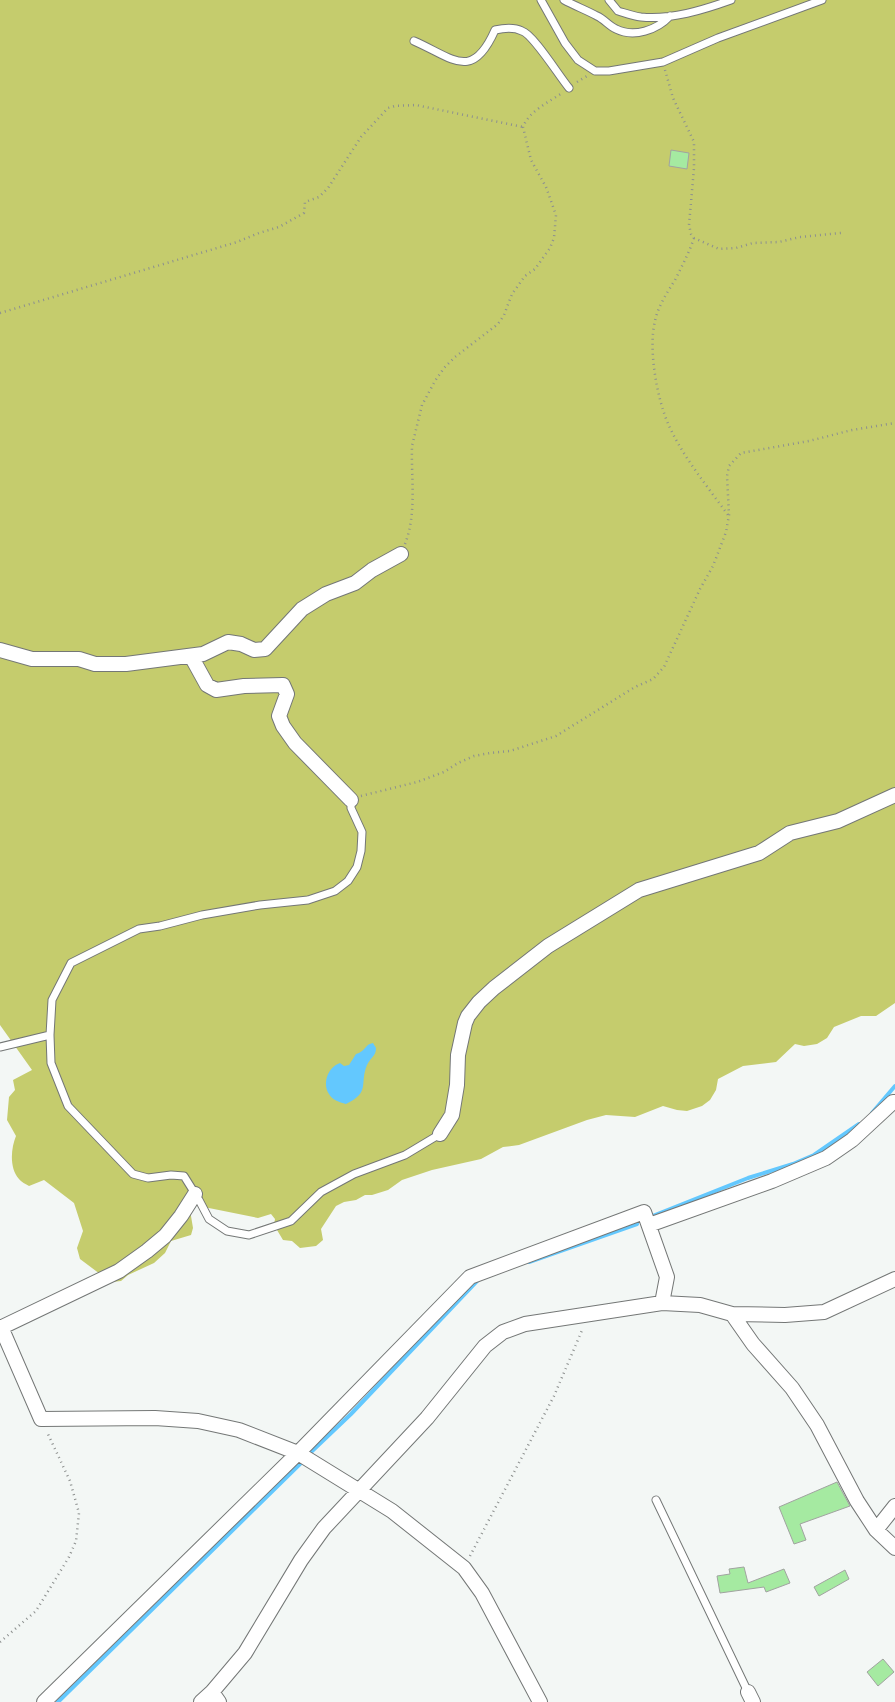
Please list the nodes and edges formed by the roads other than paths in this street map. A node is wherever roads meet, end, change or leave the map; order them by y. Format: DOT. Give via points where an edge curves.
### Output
graph roads {
  1 [pos="541,0"];
  2 [pos="564,0"];
  3 [pos="609,0"];
  4 [pos="731,0"];
  5 [pos="822,0"];
  6 [pos="670,16"];
  7 [pos="414,41"];
  8 [pos="568,88"];
  9 [pos="401,554"];
  10 [pos="0,650"];
  11 [pos="191,656"];
  12 [pos="895,795"];
  13 [pos="351,800"];
  14 [pos="50,1034"];
  15 [pos="0,1048"];
  16 [pos="895,1102"];
  17 [pos="440,1134"];
  18 [pos="195,1194"];
  19 [pos="650,1225"];
  20 [pos="895,1279"];
  21 [pos="662,1303"];
  22 [pos="732,1314"];
  23 [pos="1,1327"];
  24 [pos="298,1453"];
  25 [pos="360,1492"];
  26 [pos="656,1500"];
  27 [pos="895,1506"];
  28 [pos="876,1530"];
  29 [pos="895,1548"];
  30 [pos="216,1697"];
  31 [pos="751,1697"];
  32 [pos="44,1702"];
  33 [pos="201,1702"];
  34 [pos="540,1702"];
  1 -- 5 [label="lane" via="578,60 595,71 609,71 663,62"];
  2 -- 6 [label="lane" via="626,33 653,29"];
  3 -- 6 [label="lane" via="618,11 641,17"];
  4 -- 6 [label="lane" via="701,11"];
  7 -- 8 [label="lane" via="447,57 470,61 481,55 496,30 525,31"];
  9 -- 11 [label="street" via="302,609 265,649 254,650 228,642"];
  10 -- 11 [label="street" via="32,659 79,659 95,664 126,664"];
  11 -- 13 [label="street" via="207,685 216,690 283,685 287,694 279,716 283,726 295,743"];
  12 -- 17 [label="street" via="838,822 790,833 759,853 639,890 542,951 494,988 468,1016 458,1055 452,1115"];
  13 -- 14 [label="lane" via="351,808 362,832 357,868 348,881 335,891 308,900 202,915 139,929 108,944 71,963 52,1000"];
  14 -- 15 [label="lane"];
  14 -- 18 [label="lane" via="52,1064 68,1106 133,1174 148,1178 184,1176"];
  16 -- 19 [label="street" via="826,1158"];
  17 -- 18 [label="lane" via="405,1155 354,1174 321,1192 291,1221 249,1235 227,1232 209,1219"];
  18 -- 23 [label="street" via="165,1236 140,1256 119,1270"];
  19 -- 21 [label="street" via="667,1277"];
  19 -- 24 [label="street" via="644,1212 470,1277"];
  20 -- 22 [label="street" via="824,1312"];
  21 -- 22 [label="street" via="700,1305"];
  21 -- 25 [label="street" via="525,1324 503,1332 486,1346"];
  22 -- 28 [label="street" via="753,1344 792,1388 817,1425"];
  23 -- 24 [label="street" via="41,1419 198,1420 239,1430"];
  24 -- 25 [label="street"];
  24 -- 32 [label="street"];
  25 -- 30 [label="street" via="301,1560"];
  25 -- 34 [label="street" via="392,1511 464,1568 482,1593"];
  26 -- 31 [label="lane"];
  27 -- 28 [label="street"];
  28 -- 29 [label="street"];
  30 -- 33 [label="street"];
}
